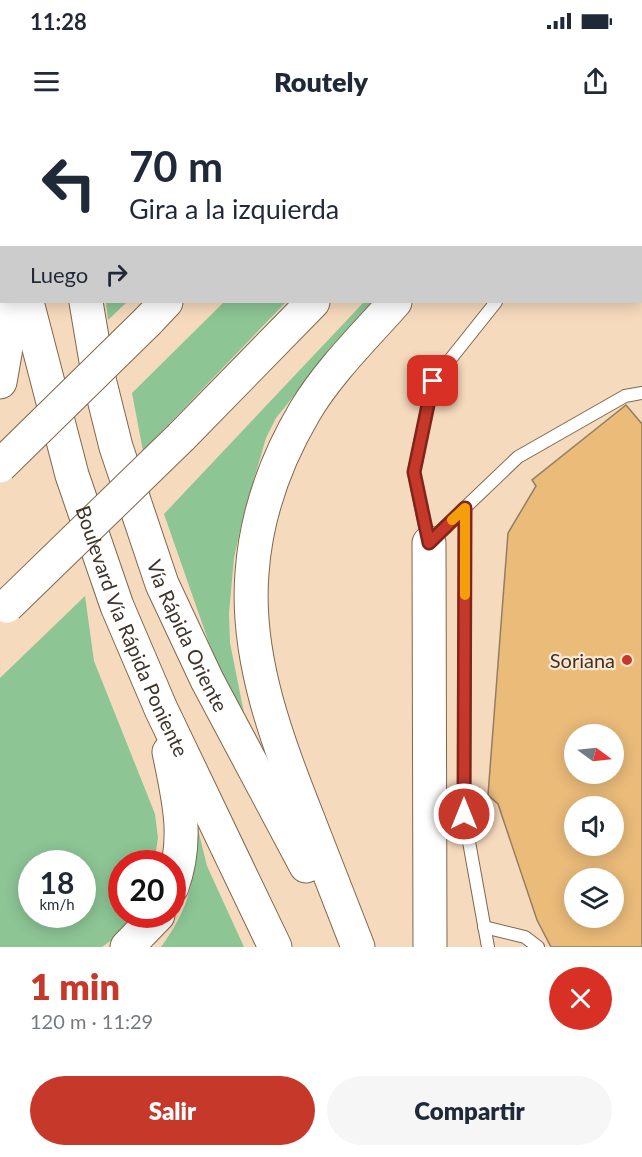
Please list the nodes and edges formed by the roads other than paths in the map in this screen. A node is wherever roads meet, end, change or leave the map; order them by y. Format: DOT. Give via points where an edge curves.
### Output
graph roads {
  1 [pos="15,303"];
  2 [pos="15,303"];
  3 [pos="27,303"];
  4 [pos="86,303"];
  5 [pos="312,303"];
  6 [pos="393,303"];
  7 [pos="495,303"];
  8 [pos="157,311"];
  9 [pos="46,376"];
  10 [pos="0,382"];
  11 [pos="642,393"];
  12 [pos="12,450"];
  13 [pos="0,466"];
  14 [pos="465,508"];
  15 [pos="429,543"];
  16 [pos="3,610"];
  17 [pos="161,709"];
  18 [pos="180,850"];
  19 [pos="484,927"];
  20 [pos="145,928"];
  21 [pos="127,947"];
  22 [pos="274,947"];
  23 [pos="348,947"];
  24 [pos="358,947"];
  25 [pos="430,947"];
  26 [pos="488,947"];
  27 [pos="538,947"];
  1 -- 9 [label="highway"];
  2 -- 10 [label="highway"];
  3 -- 9 [label="highway, Boulevard Vía Rápida Poniente"];
  4 -- 23 [label="highway, Vía Rápida Oriente" via="116,447 162,584 207,680"];
  5 -- 16 [label="highway, bridge"];
  6 -- 24 [label="highway" via="330,376 297,426 269,490 257,532 252,575 254,639 271,716"];
  7 -- 15 [label="lane" via="433,381 414,472"];
  8 -- 12 [label="highway, bridge"];
  9 -- 17 [label="highway, Boulevard Vía Rápida Poniente" via="72,475 117,606"];
  11 -- 14 [label="lane" via="625,396 518,458"];
  12 -- 13 [label="highway, bridge"];
  14 -- 15 [label="lane"];
  14 -- 19 [label="lane" via="464,814"];
  15 -- 25 [label="highway"];
  17 -- 18 [label="highway" via="182,828"];
  17 -- 22 [label="highway, Boulevard Vía Rápida Poniente"];
  19 -- 26 [label="lane"];
  19 -- 27 [label="lane" via="525,937"];
  20 -- 21 [label="highway"];
}
